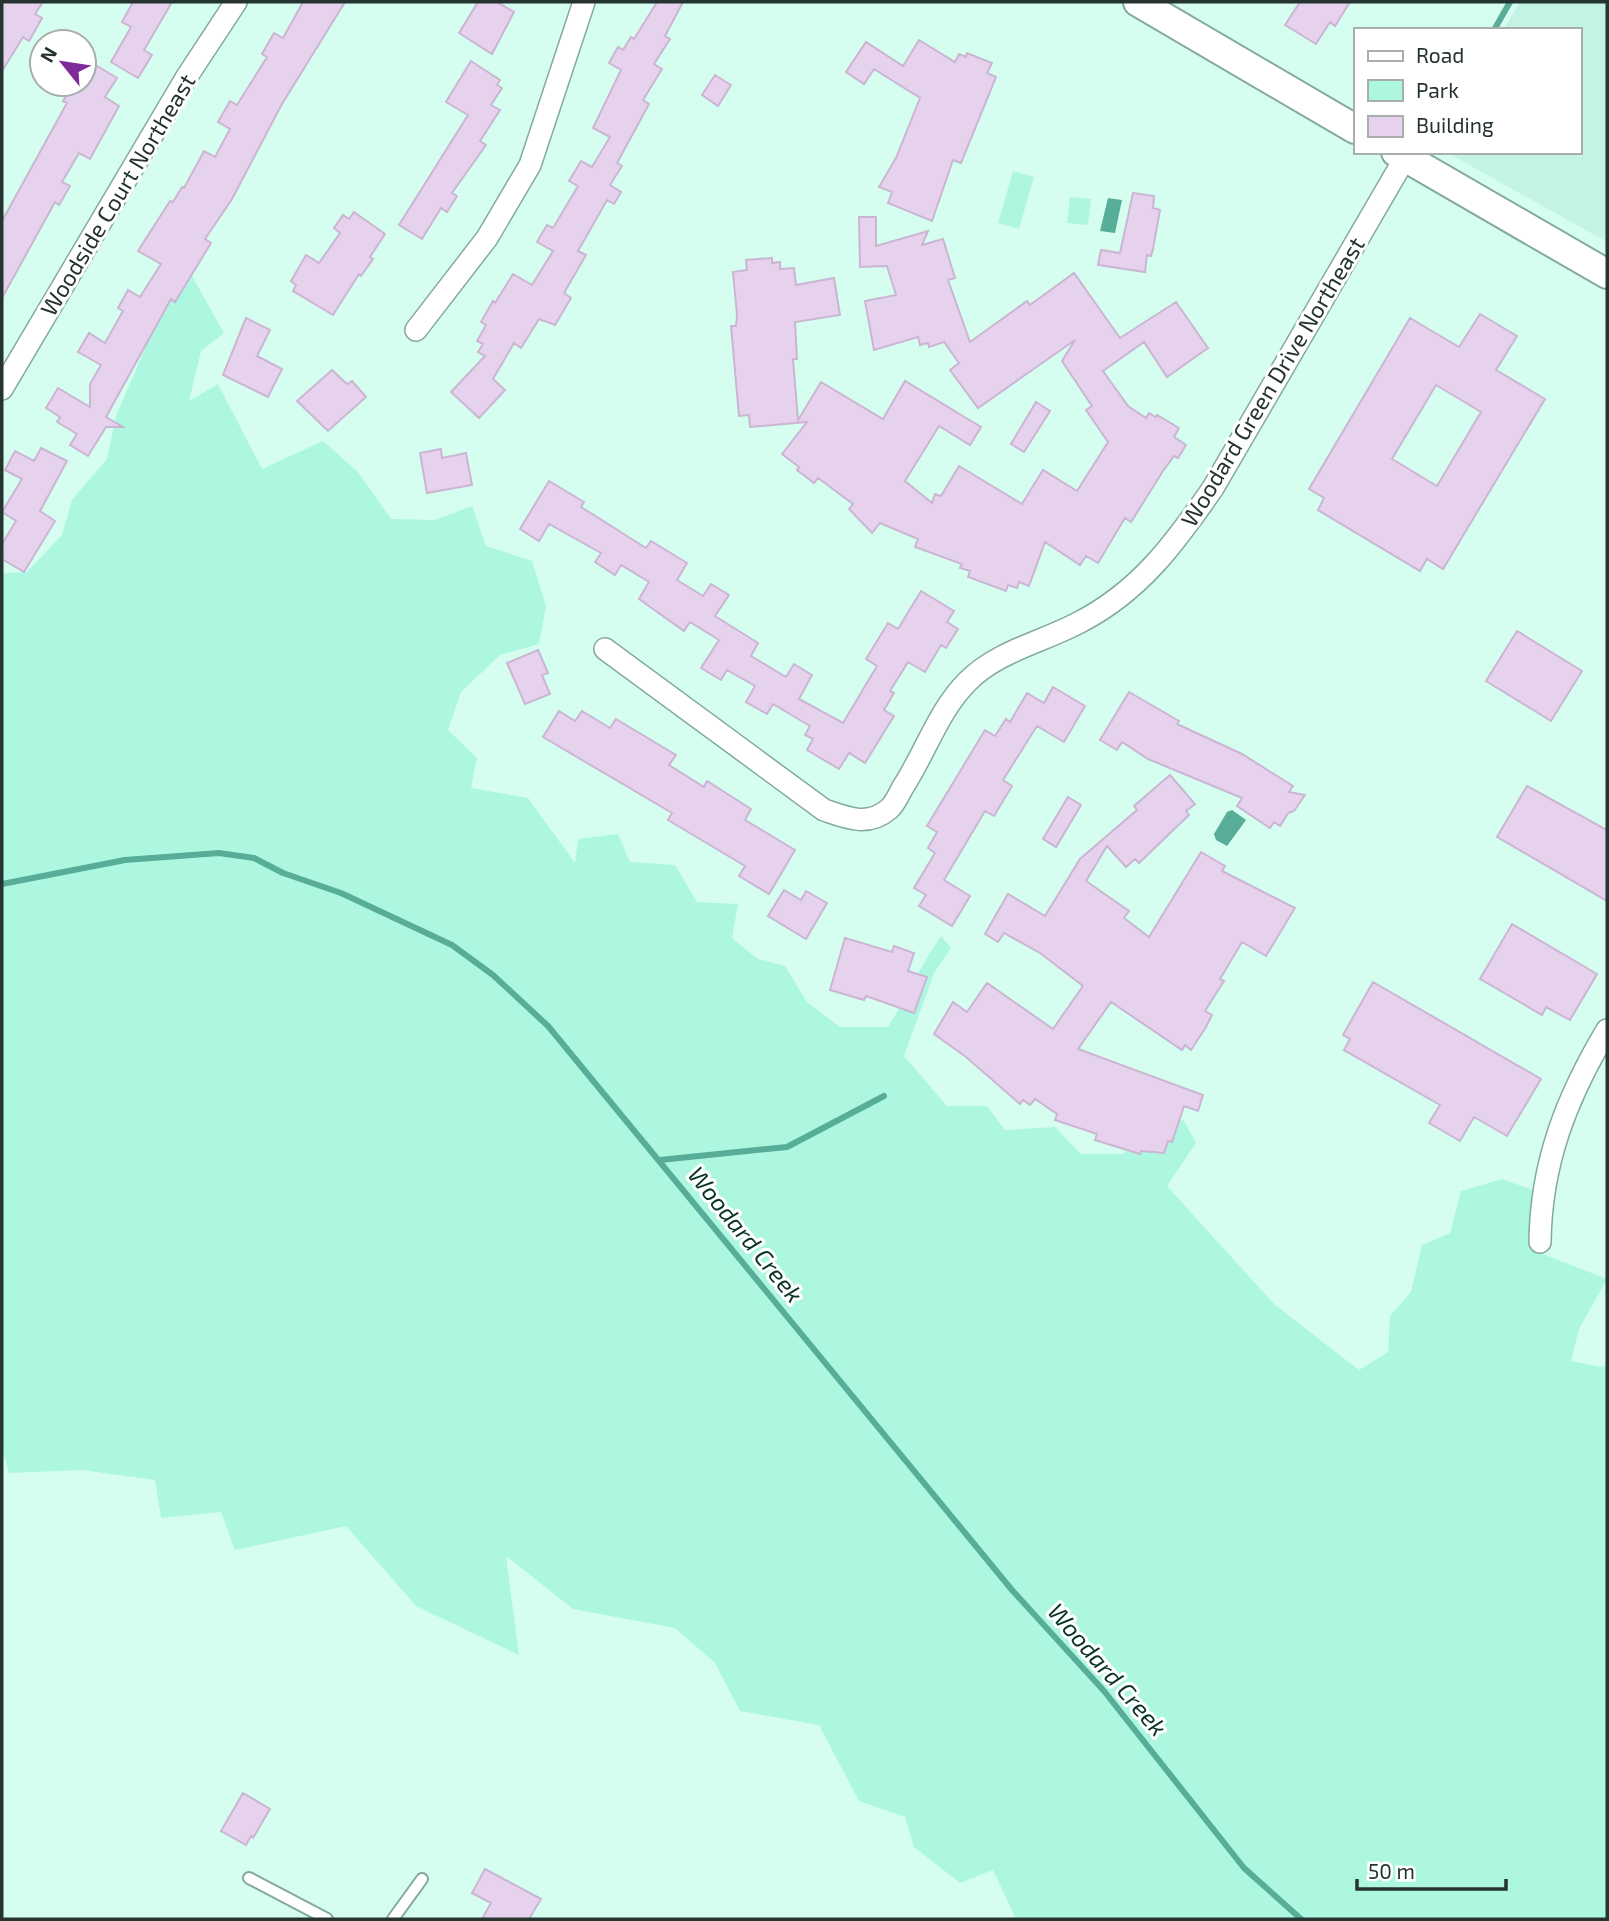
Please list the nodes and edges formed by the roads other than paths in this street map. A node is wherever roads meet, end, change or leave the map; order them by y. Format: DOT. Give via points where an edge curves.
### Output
graph roads {
  1 [pos="236,2"];
  2 [pos="584,2"];
  3 [pos="1138,2"];
  4 [pos="1354,128"];
  5 [pos="1401,155"];
  6 [pos="1607,274"];
  7 [pos="416,330"];
  8 [pos="2,389"];
  9 [pos="605,649"];
  10 [pos="1607,1030"];
  11 [pos="1540,1241"];
  12 [pos="249,1878"];
  13 [pos="422,1879"];
  14 [pos="327,1919"];
  15 [pos="393,1919"];
  1 -- 8 [label="street, Woodside Court Northeast"];
  2 -- 7 [label="street" via="530,165 487,238"];
  3 -- 4 [label="street"];
  5 -- 6 [label="street"];
  5 -- 9 [label="street, Woodard Green Drive Northeast" via="1213,488 1178,540 1117,601 997,660 967,681 890,808 867,821 824,810"];
  10 -- 11 [label="street" via="1556,1131 1543,1187"];
  12 -- 14 [label="lane"];
  13 -- 15 [label="lane"];
}
